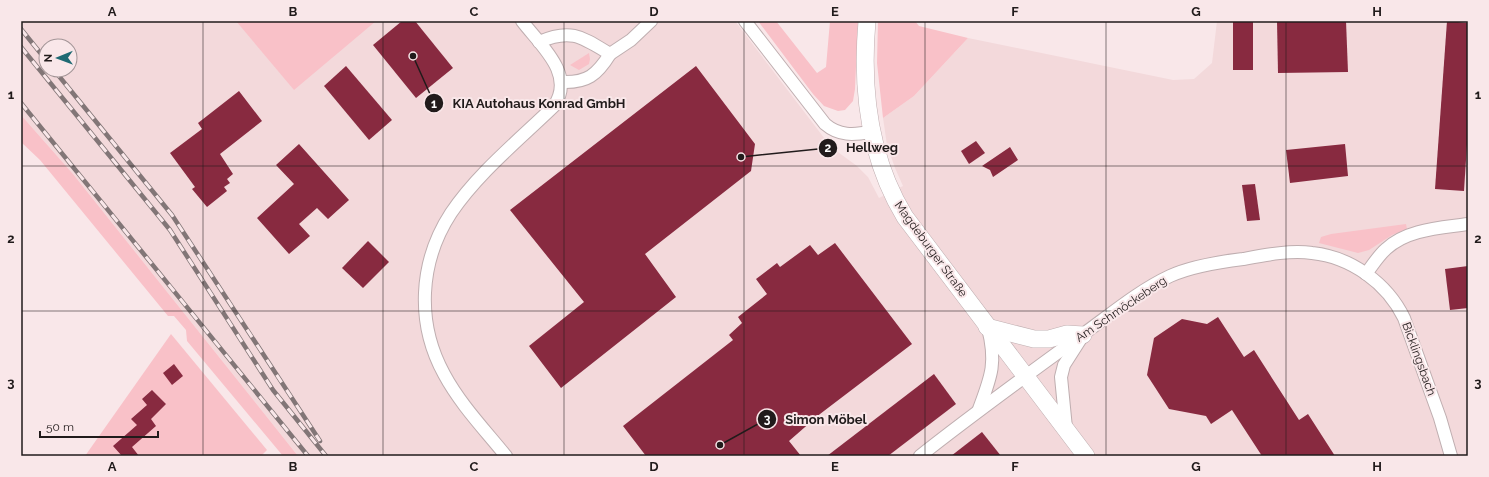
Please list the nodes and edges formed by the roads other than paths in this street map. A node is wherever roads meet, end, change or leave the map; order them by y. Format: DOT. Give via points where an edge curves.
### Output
graph roads {
  1 [pos="522,21"];
  2 [pos="651,21"];
  3 [pos="745,21"];
  4 [pos="867,21"];
  5 [pos="539,42"];
  6 [pos="610,54"];
  7 [pos="562,82"];
  8 [pos="871,132"];
  9 [pos="1468,224"];
  10 [pos="1366,274"];
  11 [pos="987,327"];
  12 [pos="1083,335"];
  13 [pos="1025,377"];
  14 [pos="979,409"];
  15 [pos="1066,429"];
  16 [pos="506,456"];
  17 [pos="920,456"];
  18 [pos="1086,456"];
  19 [pos="1452,456"];
  1 -- 5 [label="street"];
  2 -- 6 [label="street" via="631,40"];
  3 -- 8 [label="street" via="825,124 845,134"];
  4 -- 8 [label="main road, Magdeburger Straße" via="866,84"];
  5 -- 6 [label="street" via="559,36 582,37"];
  5 -- 7 [label="street" via="551,57"];
  6 -- 7 [label="street" via="601,69 584,81"];
  7 -- 16 [label="street" via="560,95 554,106 493,165 451,213 435,244 426,278 424,311 435,356 454,391"];
  8 -- 11 [label="main road, Magdeburger Straße" via="884,178 902,212"];
  9 -- 10 [label="street" via="1406,236 1385,249"];
  10 -- 12 [label="street, Am Schmöckeberg" via="1337,259 1310,252 1251,257 1202,266 1170,276 1145,290"];
  10 -- 19 [label="street, Bicklingsbach" via="1386,290 1404,318"];
  11 -- 12 [label="main road" via="1034,339 1049,339 1067,334"];
  11 -- 13 [label="main road, Magdeburger Straße"];
  11 -- 14 [label="street, Magdeburger Straße" via="992,375"];
  12 -- 13 [label="street, Am Schmöckeberg"];
  12 -- 15 [label="street" via="1064,366 1061,377"];
  13 -- 14 [label="street"];
  13 -- 15 [label="main road, Magdeburger Straße"];
  14 -- 17 [label="street"];
  15 -- 18 [label="main road, Magdeburger Straße"];
}
